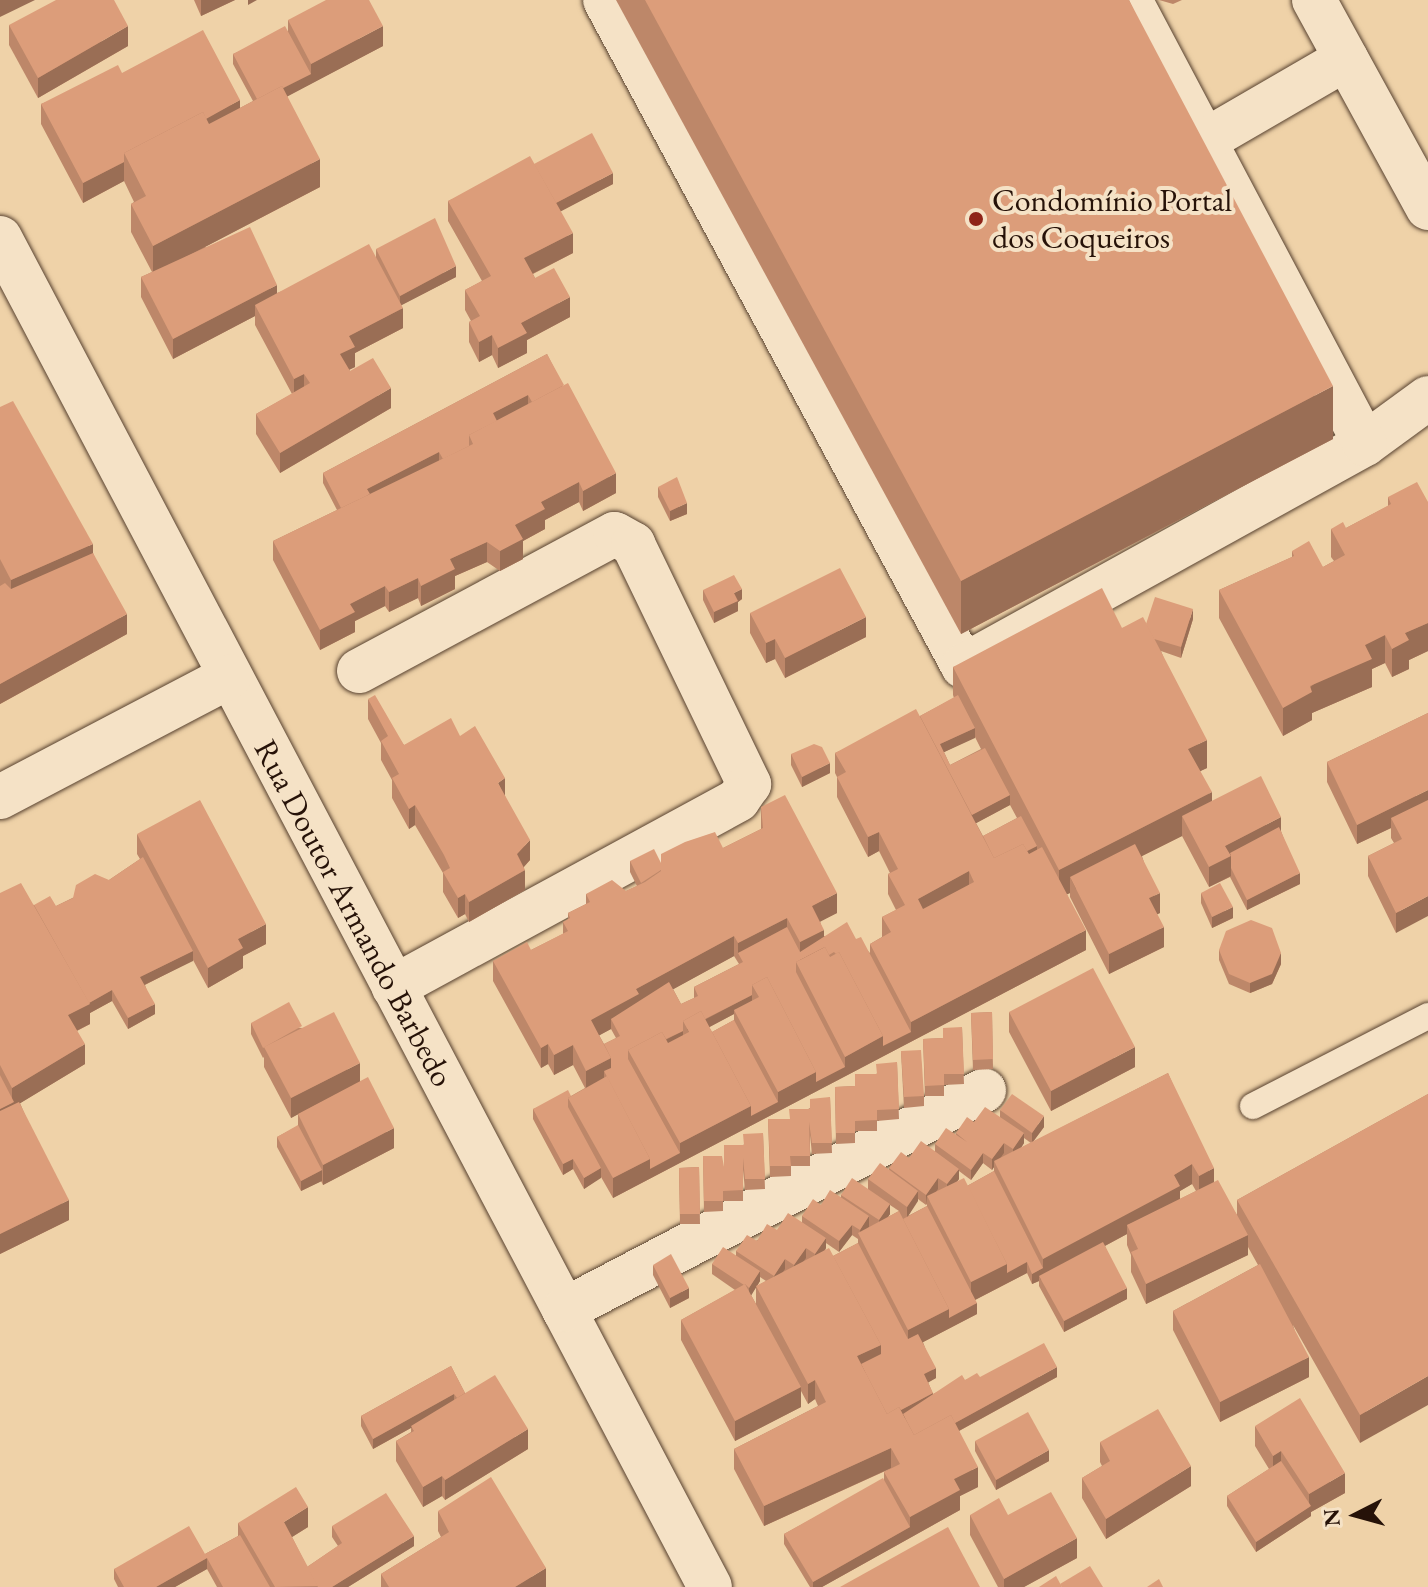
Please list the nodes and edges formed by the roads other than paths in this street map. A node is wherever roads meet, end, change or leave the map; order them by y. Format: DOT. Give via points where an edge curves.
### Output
graph roads {
  1 [pos="605,0"];
  2 [pos="1130,0"];
  3 [pos="1314,0"];
  4 [pos="1346,59"];
  5 [pos="1206,140"];
  6 [pos="1428,208"];
  7 [pos="0,238"];
  8 [pos="1428,398"];
  9 [pos="1365,444"];
  10 [pos="359,671"];
  11 [pos="229,677"];
  12 [pos="0,797"];
  13 [pos="393,987"];
  14 [pos="1428,1016"];
  15 [pos="984,1090"];
  16 [pos="1253,1106"];
  17 [pos="564,1310"];
  18 [pos="710,1587"];
  1 -- 9 [label="street" via="963,666"];
  2 -- 5 [label="street"];
  3 -- 4 [label="street"];
  4 -- 5 [label="street"];
  4 -- 6 [label="street"];
  5 -- 9 [label="street"];
  7 -- 11 [label="street, Rua Doutor Armando Barbedo"];
  8 -- 9 [label="street"];
  10 -- 13 [label="street" via="615,534 633,544 749,784 738,800"];
  11 -- 12 [label="street"];
  11 -- 13 [label="street, Rua Doutor Armando Barbedo"];
  13 -- 17 [label="street, Rua Doutor Armando Barbedo"];
  14 -- 16 [label="lane"];
  15 -- 17 [label="street"];
  17 -- 18 [label="street, Rua Doutor Armando Barbedo"];
}
